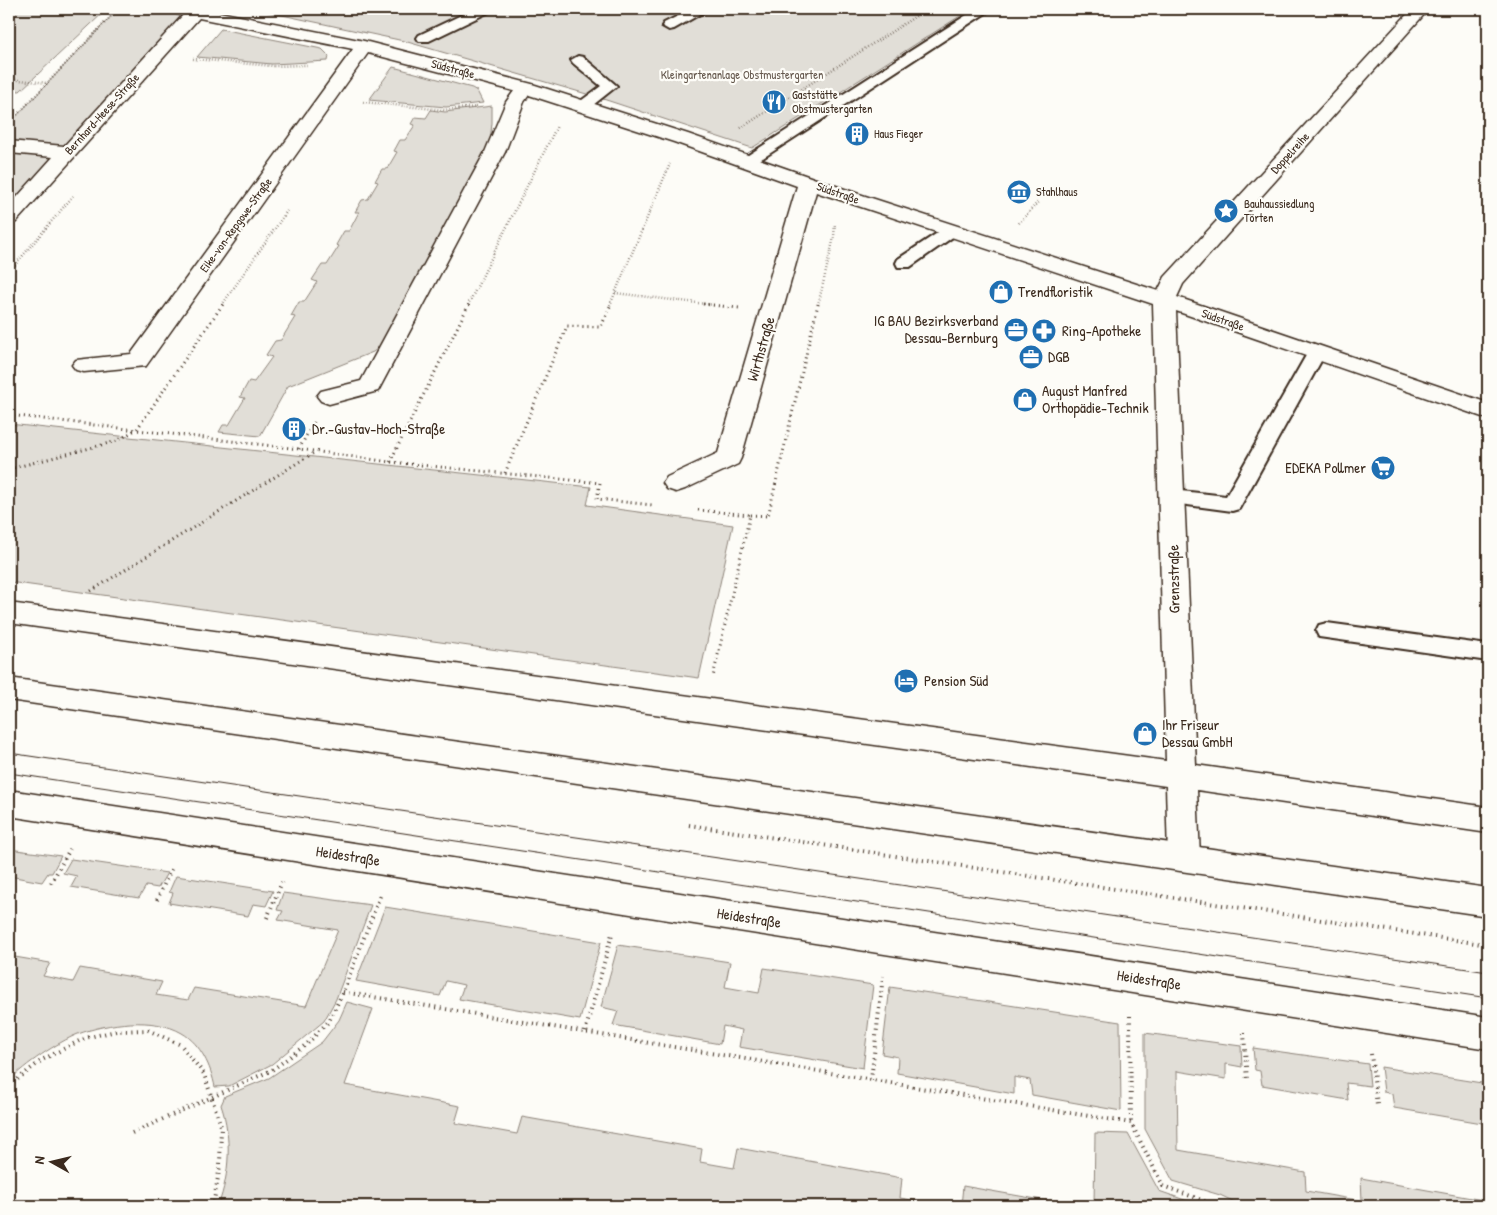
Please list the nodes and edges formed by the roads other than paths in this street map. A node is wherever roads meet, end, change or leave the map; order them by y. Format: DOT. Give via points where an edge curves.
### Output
graph roads {
  1 [pos="484,9"];
  2 [pos="702,9"];
  3 [pos="985,9"];
  4 [pos="1421,9"];
  5 [pos="187,10"];
  6 [pos="669,26"];
  7 [pos="424,38"];
  8 [pos="364,46"];
  9 [pos="578,60"];
  10 [pos="520,95"];
  11 [pos="576,104"];
  12 [pos="9,147"];
  13 [pos="68,152"];
  14 [pos="747,162"];
  15 [pos="808,183"];
  16 [pos="9,218"];
  17 [pos="951,231"];
  18 [pos="904,263"];
  19 [pos="1164,300"];
  20 [pos="1317,352"];
  21 [pos="84,365"];
  22 [pos="328,396"];
  23 [pos="1488,411"];
  24 [pos="676,483"];
  25 [pos="1172,497"];
  26 [pos="9,613"];
  27 [pos="1327,631"];
  28 [pos="1488,653"];
  29 [pos="9,689"];
  30 [pos="1181,776"];
  31 [pos="9,803"];
  32 [pos="1488,820"];
  33 [pos="1184,858"];
  34 [pos="1488,902"];
  35 [pos="1488,1033"];
  1 -- 7 [label="lane"];
  2 -- 6 [label="lane"];
  3 -- 14 [label="lane"];
  4 -- 19 [label="street, Doppelreihe" via="1173,282"];
  5 -- 8 [label="street, Südstraße"];
  5 -- 13 [label="street, Bernhard-Heese-Straße"];
  8 -- 10 [label="street, Südstraße"];
  8 -- 21 [label="street, Eike-von-Repgowe-Straße" via="138,361"];
  9 -- 11 [label="lane" via="610,86"];
  10 -- 11 [label="street, Südstraße"];
  10 -- 22 [label="street" via="496,152 370,386"];
  11 -- 14 [label="street, Südstraße"];
  12 -- 13 [label="street"];
  13 -- 16 [label="street, Bernhard-Heese-Straße"];
  14 -- 15 [label="street, Südstraße"];
  15 -- 17 [label="street, Südstraße"];
  15 -- 24 [label="street, Wirthstraße" via="729,458"];
  17 -- 18 [label="lane"];
  17 -- 19 [label="street, Südstraße"];
  19 -- 20 [label="street, Südstraße"];
  19 -- 25 [label="street, Grenzstraße"];
  20 -- 23 [label="street, Südstraße"];
  20 -- 25 [label="lane" via="1232,504"];
  25 -- 30 [label="street, Grenzstraße"];
  26 -- 30 [label="street"];
  27 -- 28 [label="lane"];
  29 -- 33 [label="street"];
  30 -- 32 [label="street"];
  30 -- 33 [label="street, Grenzstraße"];
  31 -- 35 [label="street, Heidestraße"];
  33 -- 34 [label="street"];
}
